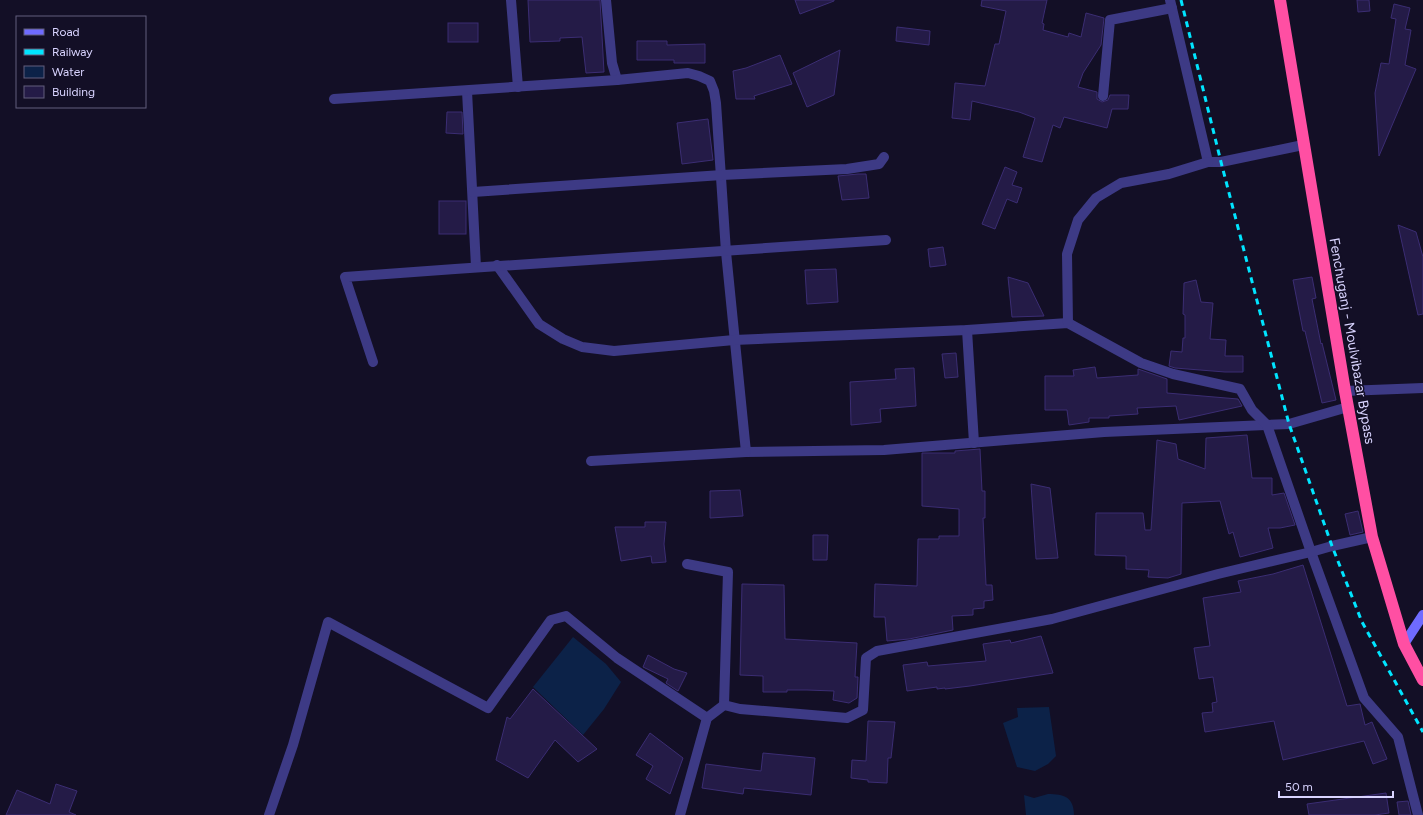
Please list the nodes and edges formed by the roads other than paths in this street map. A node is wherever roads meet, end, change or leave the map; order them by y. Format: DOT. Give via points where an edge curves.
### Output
graph roads {
  1 [pos="511,0"];
  2 [pos="606,0"];
  3 [pos="1280,0"];
  4 [pos="1171,4"];
  5 [pos="617,80"];
  6 [pos="518,87"];
  7 [pos="467,91"];
  8 [pos="1103,96"];
  9 [pos="334,99"];
  10 [pos="1303,145"];
  11 [pos="884,157"];
  12 [pos="1208,162"];
  13 [pos="722,175"];
  14 [pos="473,192"];
  15 [pos="886,240"];
  16 [pos="726,252"];
  17 [pos="497,265"];
  18 [pos="476,266"];
  19 [pos="1068,323"];
  20 [pos="967,330"];
  21 [pos="734,340"];
  22 [pos="373,362"];
  23 [pos="1423,388"];
  24 [pos="1345,391"];
  25 [pos="1348,407"];
  26 [pos="1267,425"];
  27 [pos="974,443"];
  28 [pos="746,452"];
  29 [pos="591,461"];
  30 [pos="1372,537"];
  31 [pos="1311,552"];
  32 [pos="687,564"];
  33 [pos="1423,615"];
  34 [pos="1404,644"];
  35 [pos="1423,680"];
  36 [pos="724,705"];
  37 [pos="707,718"];
  38 [pos="269,815"];
  39 [pos="680,815"];
  40 [pos="1418,815"];
  1 -- 6 [label="street"];
  2 -- 5 [label="street" via="612,63"];
  3 -- 10 [label="highway, Fenchuganj - Moulvibazar Bypass"];
  4 -- 8 [label="street" via="1110,20"];
  4 -- 12 [label="street"];
  5 -- 6 [label="street"];
  5 -- 13 [label="street" via="688,73 710,81 716,103"];
  6 -- 7 [label="street"];
  7 -- 9 [label="street"];
  7 -- 14 [label="street"];
  10 -- 12 [label="street" via="1221,162"];
  10 -- 24 [label="highway, Fenchuganj - Moulvibazar Bypass"];
  11 -- 13 [label="street" via="879,164 847,168"];
  12 -- 19 [label="street" via="1169,174 1121,183 1096,198 1078,220 1067,254"];
  13 -- 14 [label="street"];
  13 -- 16 [label="street"];
  14 -- 18 [label="street"];
  15 -- 16 [label="street"];
  16 -- 17 [label="street"];
  16 -- 21 [label="street"];
  17 -- 18 [label="street"];
  17 -- 21 [label="street" via="539,324 582,347 614,351"];
  18 -- 22 [label="street" via="345,277"];
  19 -- 20 [label="street"];
  19 -- 26 [label="street" via="1141,363 1173,374 1240,389 1252,410"];
  20 -- 21 [label="street"];
  20 -- 27 [label="street"];
  21 -- 28 [label="street"];
  23 -- 24 [label="street"];
  24 -- 25 [label="highway, Fenchuganj - Moulvibazar Bypass"];
  25 -- 26 [label="street" via="1289,424"];
  25 -- 30 [label="highway, Fenchuganj - Moulvibazar Bypass"];
  26 -- 27 [label="street" via="1104,432"];
  26 -- 31 [label="street"];
  27 -- 28 [label="street" via="884,450"];
  28 -- 29 [label="street"];
  30 -- 31 [label="street"];
  30 -- 34 [label="highway, Fenchuganj - Moulvibazar Bypass"];
  31 -- 36 [label="street" via="1052,619 877,651 866,658 863,710 847,718 740,709"];
  31 -- 40 [label="street" via="1364,698 1398,737"];
  32 -- 36 [label="street" via="728,572"];
  33 -- 34 [label="street"];
  34 -- 35 [label="highway, Fenchuganj - Moulvibazar Bypass"];
  36 -- 37 [label="street"];
  37 -- 38 [label="street" via="617,658 566,616 551,620 488,708 328,622 293,745"];
  37 -- 39 [label="street"];
}
